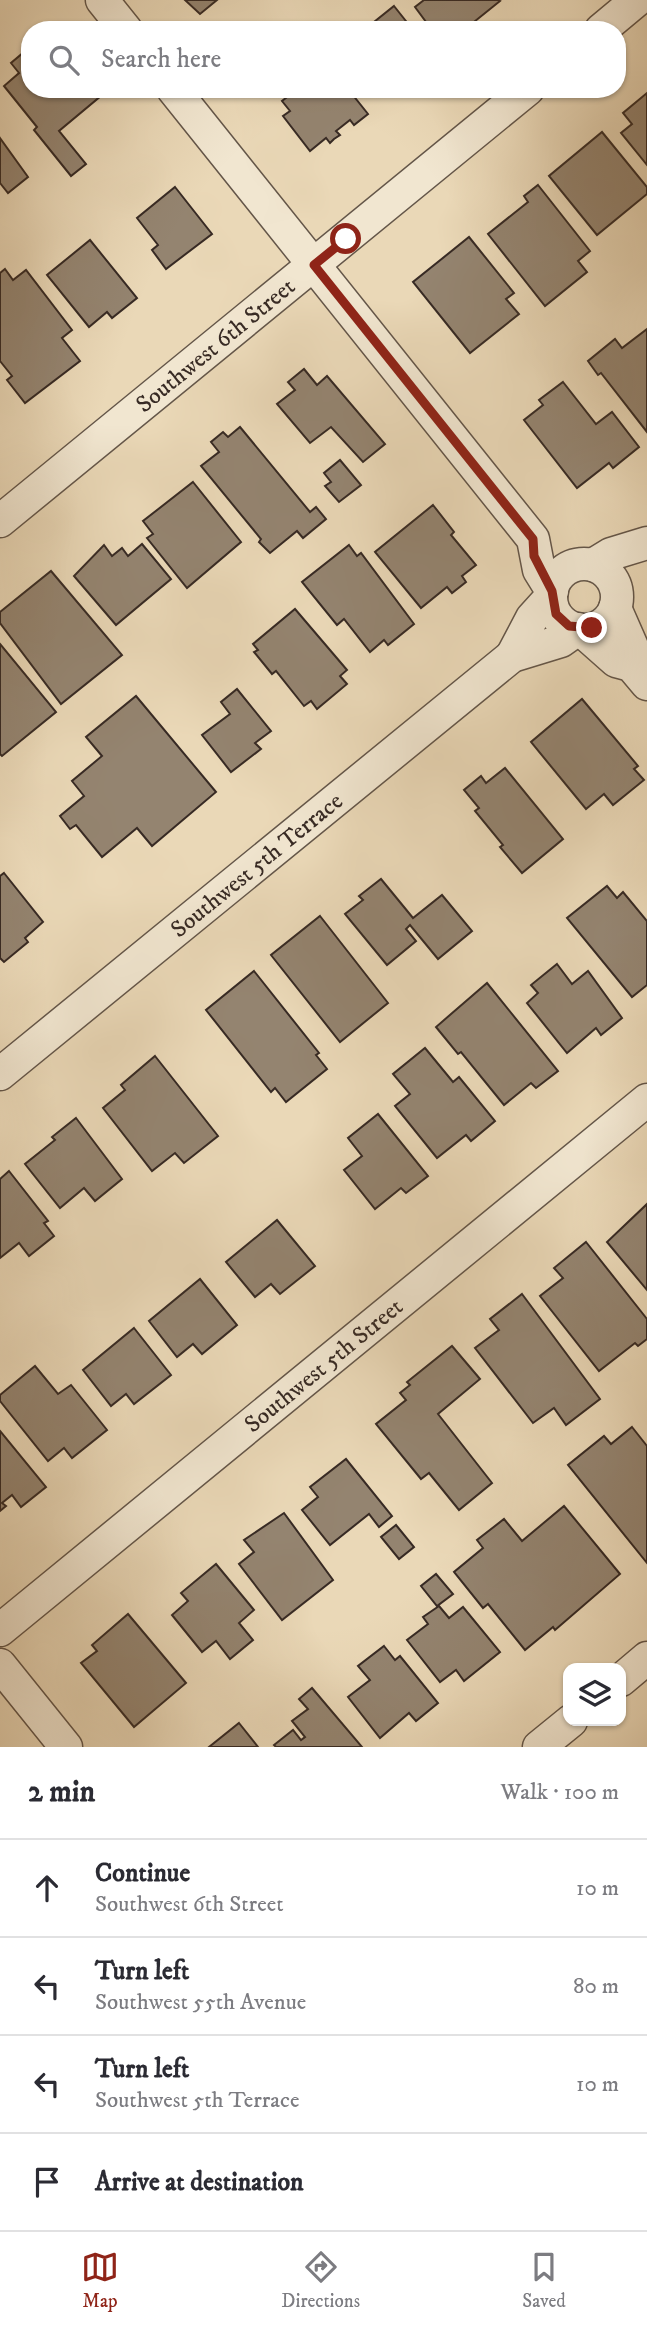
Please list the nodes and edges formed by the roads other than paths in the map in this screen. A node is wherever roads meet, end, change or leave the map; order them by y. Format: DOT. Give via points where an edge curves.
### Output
graph roads {
  1 [pos="102,0"];
  2 [pos="637,0"];
  3 [pos="119,21"];
  4 [pos="612,21"];
  5 [pos="180,98"];
  6 [pos="517,98"];
  7 [pos="314,265"];
  8 [pos="0,521"];
  9 [pos="533,539"];
  10 [pos="647,544"];
  11 [pos="587,565"];
  12 [pos="551,594"];
  13 [pos="616,600"];
  14 [pos="580,629"];
  15 [pos="512,656"];
  16 [pos="639,674"];
  17 [pos="0,1074"];
  18 [pos="647,1100"];
  19 [pos="0,1630"];
  20 [pos="647,1658"];
  21 [pos="0,1665"];
  22 [pos="626,1676"];
  23 [pos="565,1726"];
  24 [pos="66,1747"];
  25 [pos="539,1747"];
  1 -- 3 [label="street"];
  2 -- 4 [label="street"];
  5 -- 7 [label="street"];
  6 -- 7 [label="street, Southwest 6th Street"];
  7 -- 8 [label="street, Southwest 6th Street"];
  7 -- 9 [label="street"];
  9 -- 11 [label="street" via="552,543"];
  9 -- 12 [label="street" via="539,570"];
  10 -- 11 [label="street, Southwest 5th Terrace"];
  10 -- 13 [label="street, Southwest 5th Terrace"];
  11 -- 12 [label="street, Southwest 5th Terrace" via="562,572"];
  11 -- 13 [label="street" via="608,575"];
  12 -- 14 [label="street" via="556,614"];
  12 -- 15 [label="street, Southwest 5th Terrace" via="531,618"];
  13 -- 14 [label="street, Southwest 5th Terrace" via="602,624"];
  13 -- 16 [label="street"];
  14 -- 15 [label="street, Southwest 5th Terrace" via="561,641"];
  14 -- 16 [label="street" via="616,661"];
  15 -- 17 [label="street, Southwest 5th Terrace"];
  18 -- 19 [label="street, Southwest 5th Street"];
  20 -- 22 [label="street"];
  21 -- 24 [label="street"];
  23 -- 25 [label="street"];
}
